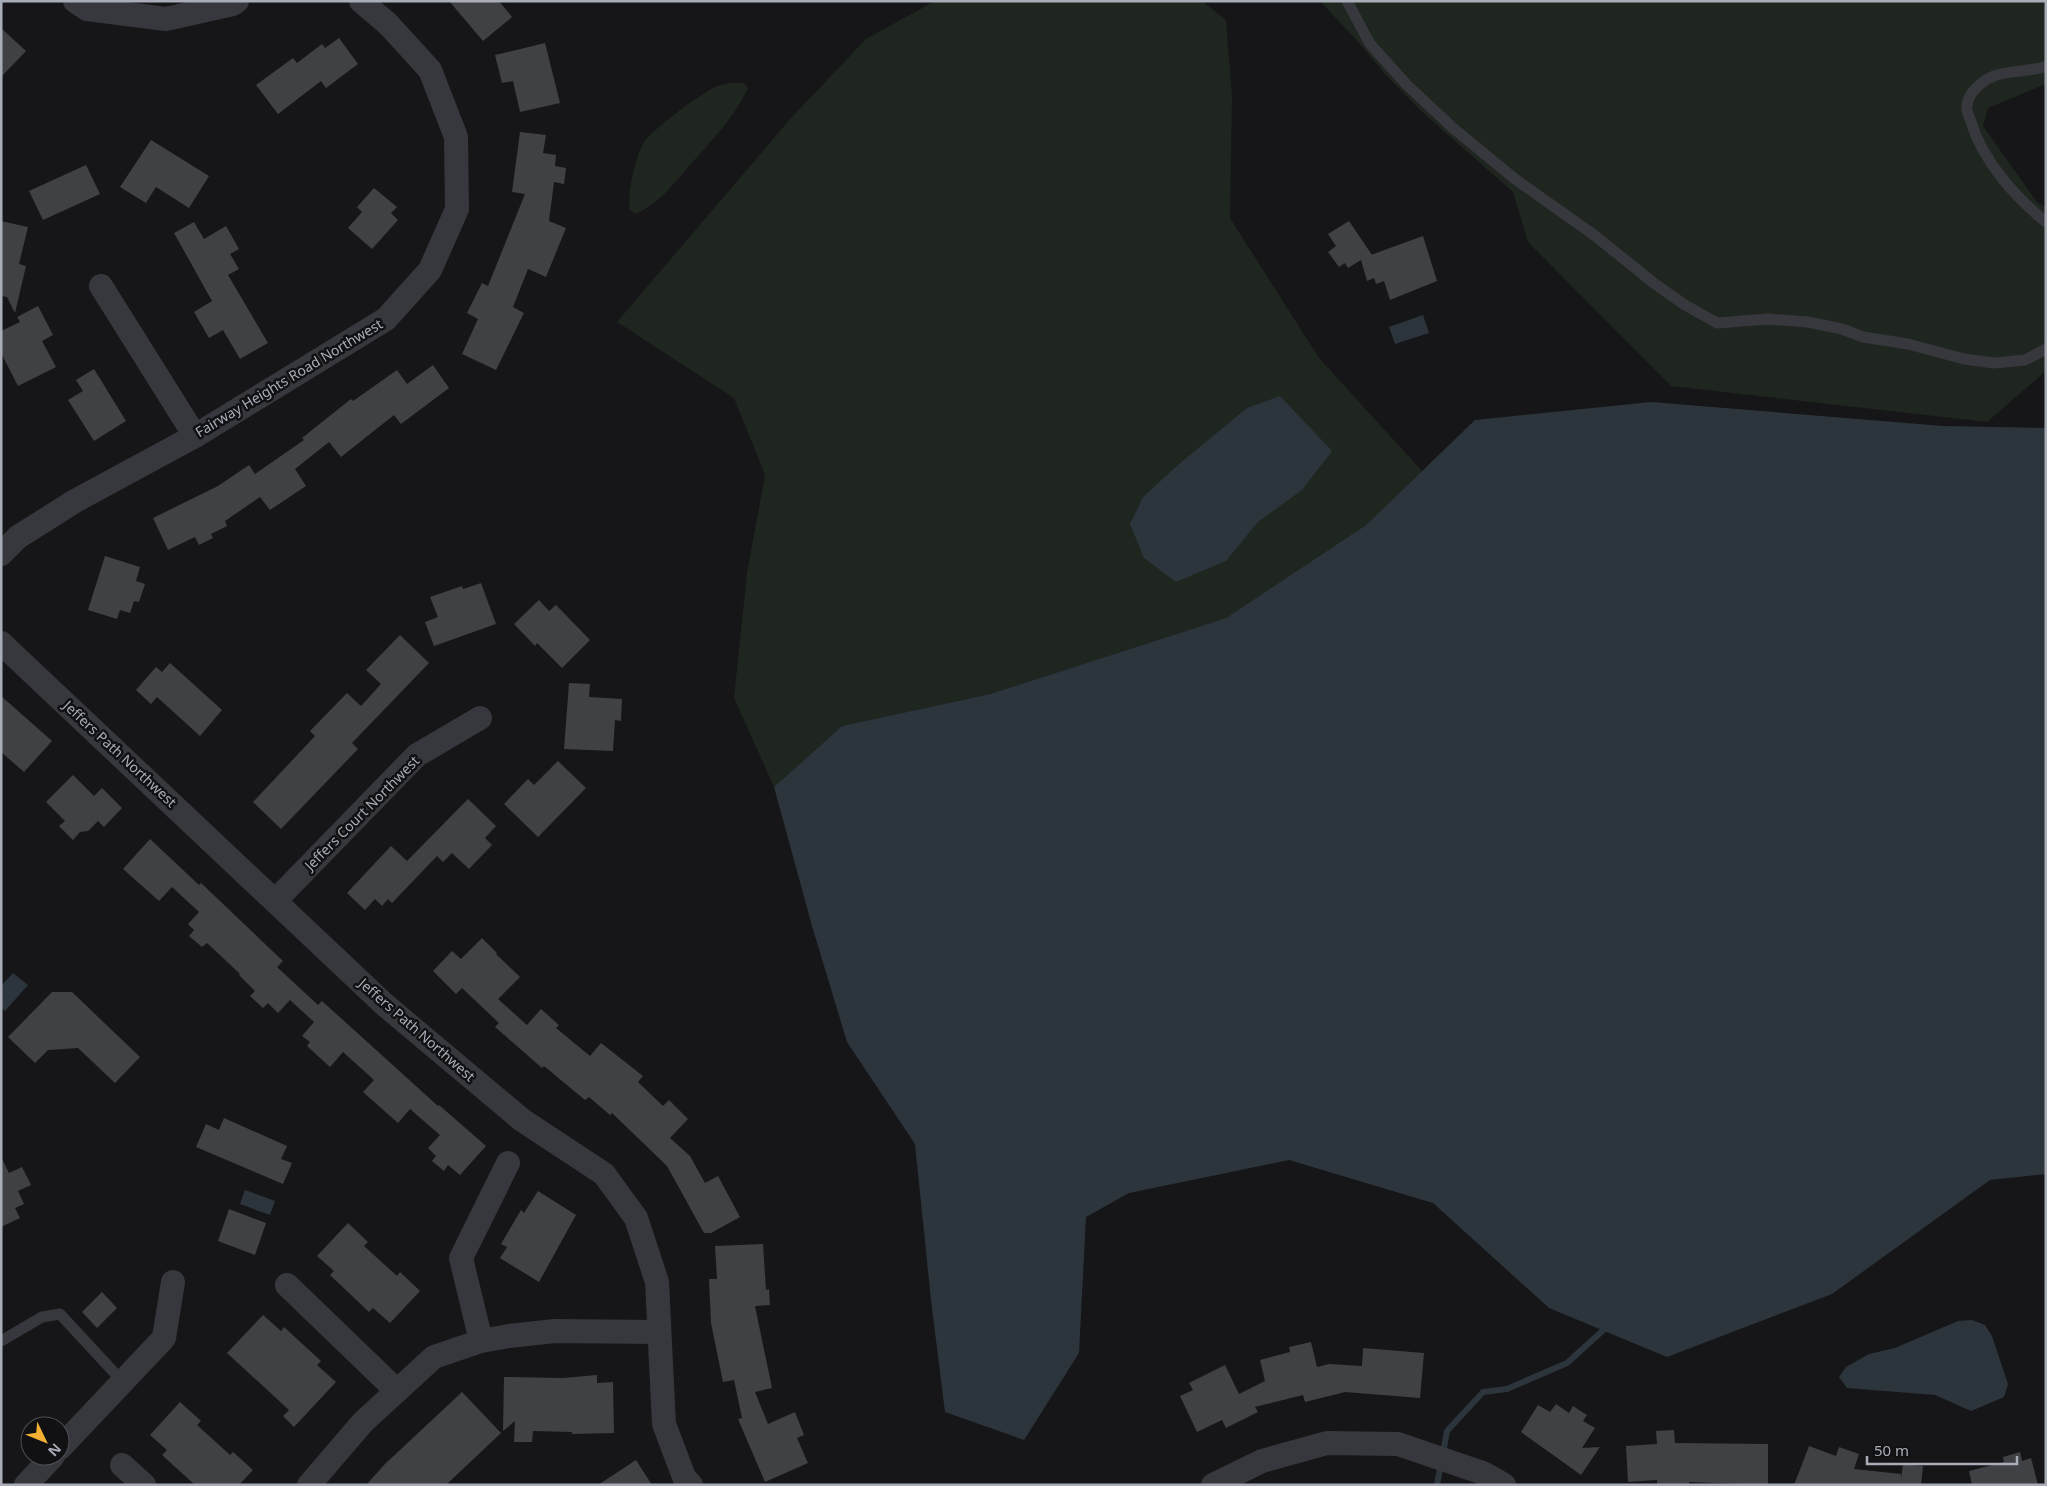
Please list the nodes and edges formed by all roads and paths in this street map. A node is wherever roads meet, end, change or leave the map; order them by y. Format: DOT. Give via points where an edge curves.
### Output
graph roads {
  1 [pos="75,1"];
  2 [pos="237,1"];
  3 [pos="361,1"];
  4 [pos="1347,1"];
  5 [pos="2046,66"];
  6 [pos="2046,222"];
  7 [pos="101,286"];
  8 [pos="2046,348"];
  9 [pos="195,436"];
  10 [pos="1,554"];
  11 [pos="1,642"];
  12 [pos="480,718"];
  13 [pos="275,901"];
  14 [pos="508,1163"];
  15 [pos="173,1282"];
  16 [pos="287,1285"];
  17 [pos="660,1332"];
  18 [pos="1,1341"];
  19 [pos="481,1341"];
  20 [pos="122,1382"];
  21 [pos="397,1391"];
  22 [pos="70,1437"];
  23 [pos="122,1465"];
  24 [pos="44,1466"];
  25 [pos="26,1485"];
  26 [pos="144,1485"];
  27 [pos="308,1485"];
  28 [pos="691,1485"];
  29 [pos="1213,1485"];
  30 [pos="1504,1485"];
  1 -- 2 [label="street" via="88,9 166,19"];
  3 -- 9 [label="street, Fairway Heights Road Northwest" via="388,24 430,70 456,137 457,209 430,270 386,320"];
  4 -- 8 [label="lane" via="1370,44 1453,128 1655,284 1717,323 1808,322 1863,337 1994,363 2025,360"];
  5 -- 6 [label="lane" via="1999,74 1984,81 1971,94 1966,108 1974,131 2001,177"];
  7 -- 9 [label="street"];
  9 -- 10 [label="street, Fairway Heights Road Northwest" via="75,501 18,537"];
  11 -- 13 [label="street, Jeffers Path Northwest"];
  12 -- 13 [label="street, Jeffers Court Northwest" via="417,755"];
  13 -- 17 [label="street, Jeffers Path Northwest" via="385,1005 522,1120 604,1174 636,1218 657,1282"];
  14 -- 19 [label="street" via="461,1258"];
  15 -- 20 [label="street" via="164,1338"];
  16 -- 21 [label="street"];
  17 -- 19 [label="street" via="555,1332"];
  17 -- 28 [label="street, Jeffers Path Northwest" via="664,1424 684,1477"];
  18 -- 20 [label="lane" via="42,1317 60,1314"];
  19 -- 21 [label="street" via="434,1357"];
  20 -- 22 [label="street"];
  21 -- 27 [label="street" via="363,1422"];
  23 -- 26 [label="street"];
  24 -- 25 [label="street"];
  29 -- 30 [label="street" via="1262,1461 1327,1443 1398,1444 1483,1473"];
}
